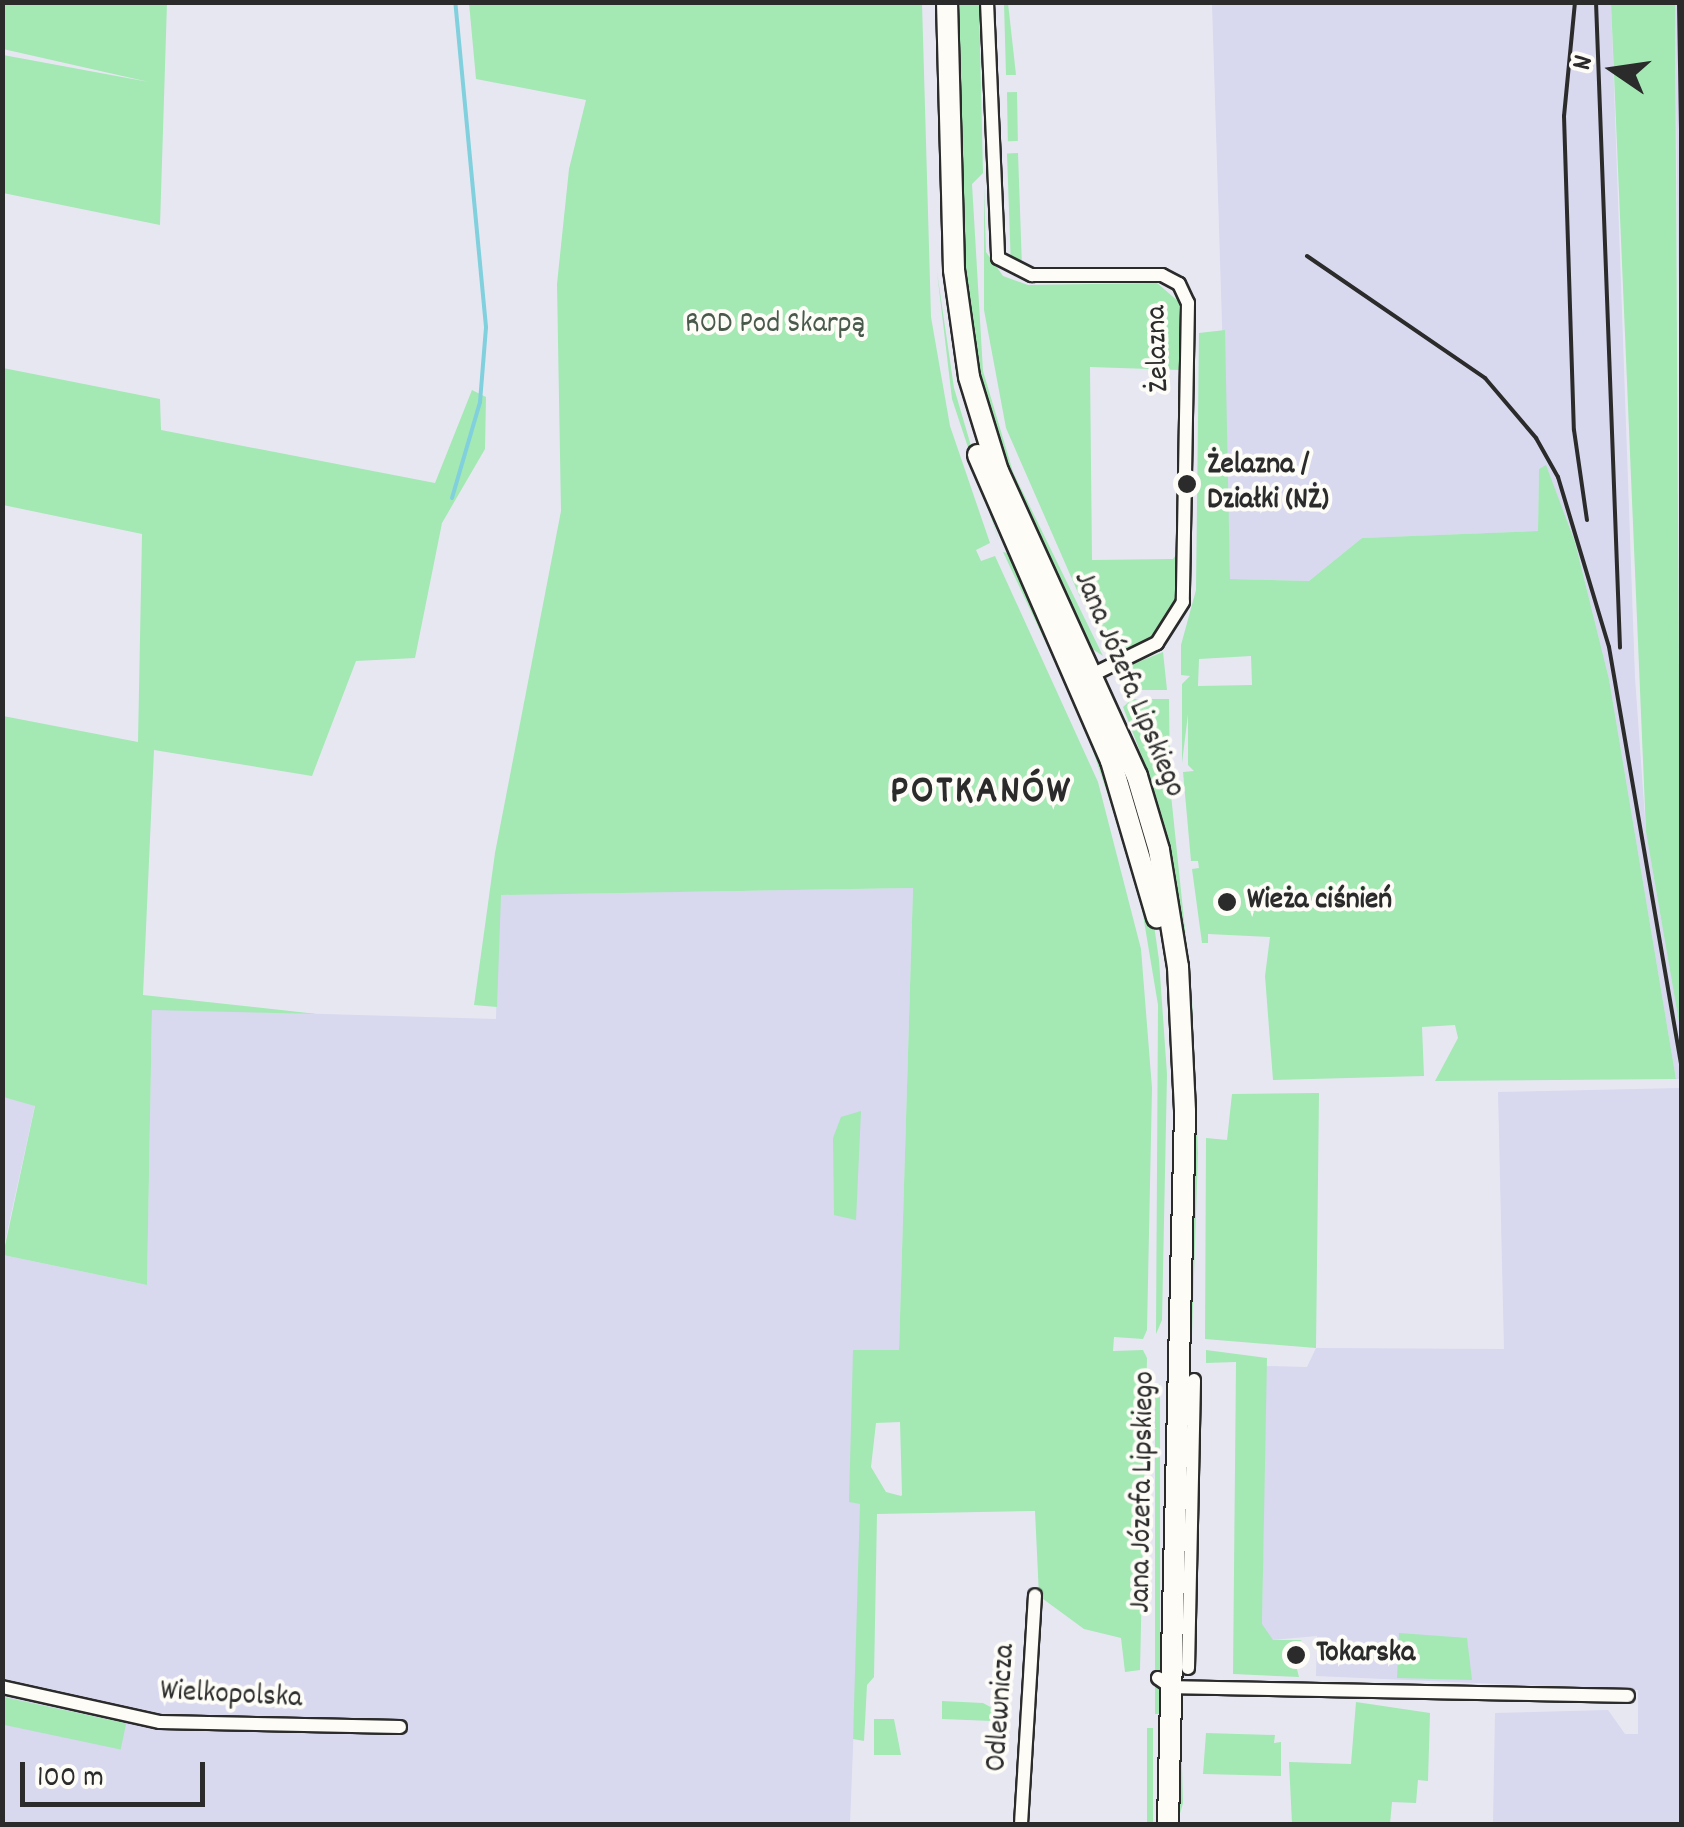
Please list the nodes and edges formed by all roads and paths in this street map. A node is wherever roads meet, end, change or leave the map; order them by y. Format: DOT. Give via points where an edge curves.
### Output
graph roads {
  1 [pos="934,2"];
  2 [pos="947,2"];
  3 [pos="987,2"];
  4 [pos="1086,678"];
  5 [pos="1194,1380"];
  6 [pos="1035,1595"];
  7 [pos="1188,1668"];
  8 [pos="2,1687"];
  9 [pos="1162,1688"];
  10 [pos="1628,1696"];
  11 [pos="400,1727"];
  12 [pos="1021,1824"];
  13 [pos="1154,1824"];
  14 [pos="1168,1824"];
  1 -- 4 [label="main road, Jana Józefa Lipskiego" via="942,282 954,364 999,516"];
  2 -- 4 [label="main road, Jana Józefa Lipskiego" via="953,251 969,377 998,471"];
  3 -- 4 [label="street, Żelazna" via="998,258 1032,275 1158,274 1180,284 1188,303 1184,602 1157,643"];
  4 -- 9 [label="main road, Jana Józefa Lipskiego" via="1154,828 1182,1005"];
  5 -- 7 [label="street"];
  6 -- 12 [label="street, Odlewnicza"];
  8 -- 11 [label="street, Wielkopolska" via="160,1722"];
  9 -- 10 [label="street"];
  9 -- 13 [label="main road, Jana Józefa Lipskiego"];
  9 -- 14 [label="main road, Jana Józefa Lipskiego"];
}
